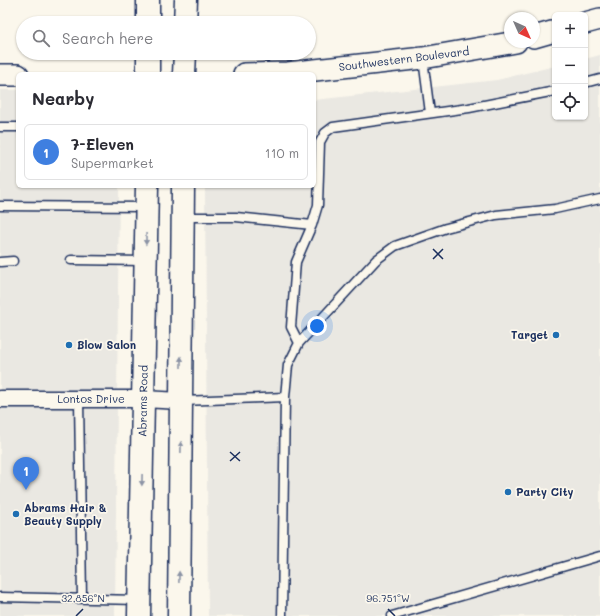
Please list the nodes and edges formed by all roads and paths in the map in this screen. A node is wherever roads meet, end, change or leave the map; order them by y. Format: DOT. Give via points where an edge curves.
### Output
graph roads {
  1 [pos="148,0"];
  2 [pos="186,0"];
  3 [pos="148,16"];
  4 [pos="185,16"];
  5 [pos="600,19"];
  6 [pos="588,22"];
  7 [pos="552,32"];
  8 [pos="540,35"];
  9 [pos="504,44"];
  10 [pos="423,58"];
  11 [pos="148,60"];
  12 [pos="185,60"];
  13 [pos="148,72"];
  14 [pos="184,72"];
  15 [pos="297,72"];
  16 [pos="0,75"];
  17 [pos="16,75"];
  18 [pos="600,79"];
  19 [pos="588,82"];
  20 [pos="552,92"];
  21 [pos="430,113"];
  22 [pos="0,127"];
  23 [pos="16,127"];
  24 [pos="147,188"];
  25 [pos="183,188"];
  26 [pos="600,199"];
  27 [pos="0,206"];
  28 [pos="147,207"];
  29 [pos="182,217"];
  30 [pos="312,225"];
  31 [pos="71,260"];
  32 [pos="13,261"];
  33 [pos="146,261"];
  34 [pos="0,262"];
  35 [pos="299,343"];
  36 [pos="285,397"];
  37 [pos="143,398"];
  38 [pos="0,399"];
  39 [pos="79,399"];
  40 [pos="181,401"];
  41 [pos="600,556"];
  42 [pos="0,597"];
  43 [pos="82,598"];
  44 [pos="140,608"];
  45 [pos="179,616"];
  46 [pos="282,616"];
  47 [pos="392,616"];
  1 -- 3 [label="main road"];
  2 -- 4 [label="main road"];
  5 -- 6 [label="street"];
  7 -- 8 [label="street"];
  9 -- 10 [label="street, Southwestern Boulevard"];
  10 -- 15 [label="street, Southwestern Boulevard"];
  10 -- 21 [label="lane"];
  11 -- 13 [label="main road"];
  12 -- 14 [label="main road"];
  16 -- 17 [label="street"];
  18 -- 19 [label="lane"];
  20 -- 21 [label="lane"];
  21 -- 30 [label="lane" via="333,127 324,133 320,142 318,204"];
  22 -- 23 [label="lane"];
  24 -- 28 [label="main road, Abrams Road"];
  25 -- 29 [label="main road"];
  26 -- 35 [label="lane" via="555,209 496,215 446,228 395,246 376,260"];
  27 -- 28 [label="lane"];
  28 -- 33 [label="main road, Abrams Road, one-way"];
  29 -- 30 [label="lane" via="236,217"];
  40 -- 29 [label="main road, one-way"];
  30 -- 35 [label="lane" via="296,262 291,327"];
  31 -- 33 [label="lane"];
  32 -- 34 [label="lane"];
  33 -- 37 [label="main road, Abrams Road"];
  35 -- 36 [label="lane" via="288,365"];
  36 -- 40 [label="lane"];
  36 -- 46 [label="lane"];
  37 -- 39 [label="street, Lontos Drive"];
  37 -- 40 [label="street, Lontos Drive"];
  37 -- 44 [label="main road, Abrams Road, one-way"];
  38 -- 39 [label="street, Lontos Drive"];
  39 -- 43 [label="lane"];
  45 -- 40 [label="main road, one-way"];
  41 -- 47 [label="lane"];
  42 -- 43 [label="lane"];
  43 -- 44 [label="lane"];
}
